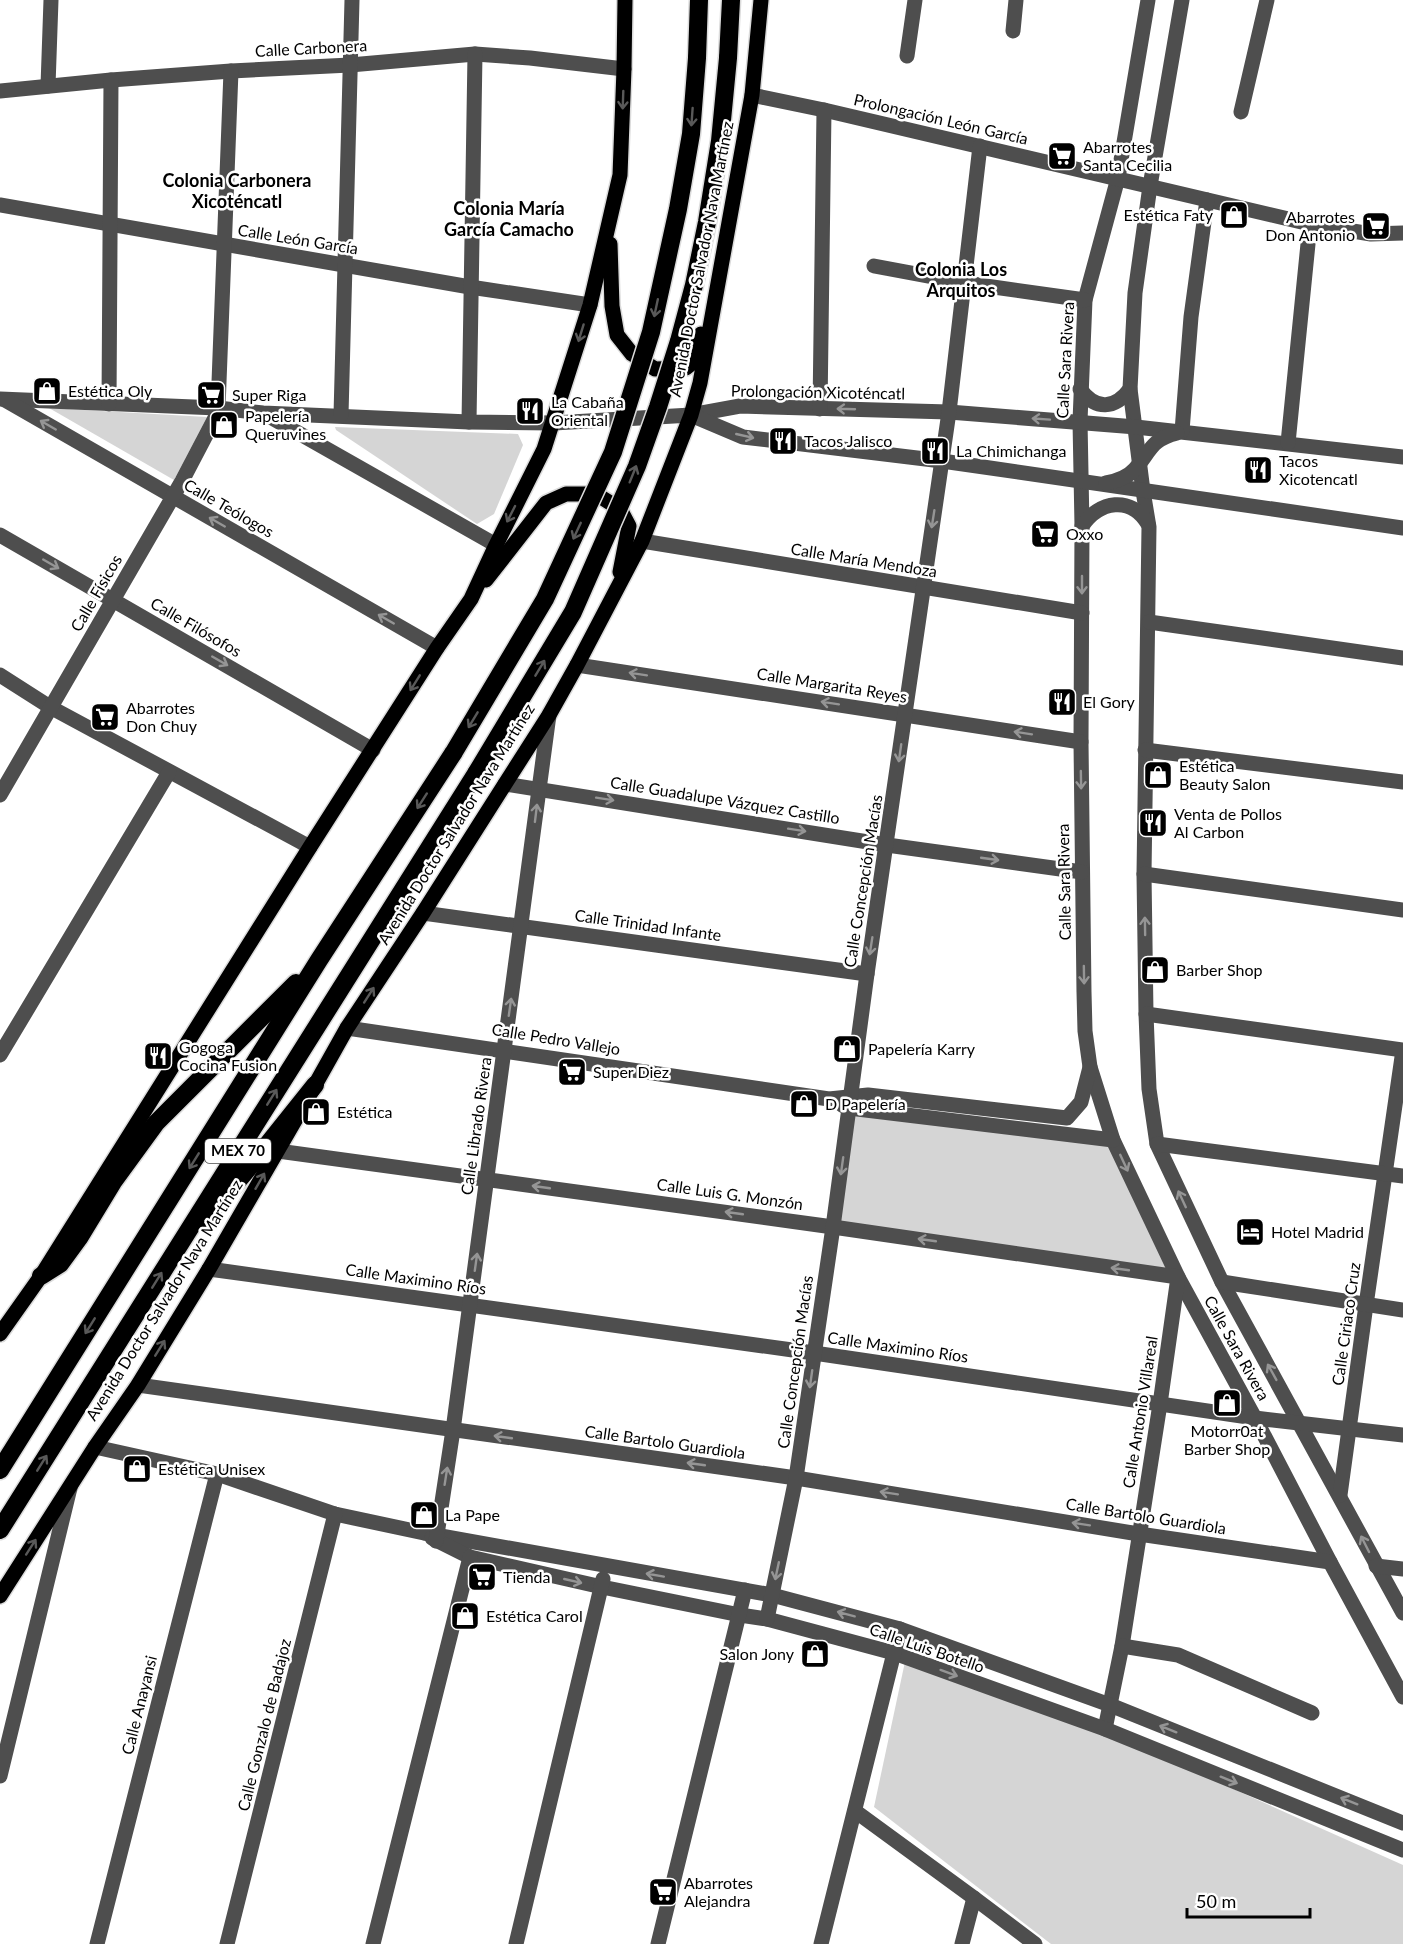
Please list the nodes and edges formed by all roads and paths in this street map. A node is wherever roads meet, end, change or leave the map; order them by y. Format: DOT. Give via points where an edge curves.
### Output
graph roads {
  1 [pos="51,0"];
  2 [pos="352,0"];
  3 [pos="625,0"];
  4 [pos="699,0"];
  5 [pos="731,0"];
  6 [pos="761,0"];
  7 [pos="915,0"];
  8 [pos="1017,0"];
  9 [pos="1148,0"];
  10 [pos="1182,0"];
  11 [pos="1268,0"];
  12 [pos="1012,31"];
  13 [pos="475,54"];
  14 [pos="908,56"];
  15 [pos="350,65"];
  16 [pos="624,69"];
  17 [pos="231,70"];
  18 [pos="111,80"];
  19 [pos="48,86"];
  20 [pos="0,91"];
  21 [pos="752,95"];
  22 [pos="824,110"];
  23 [pos="1241,112"];
  24 [pos="980,146"];
  25 [pos="1118,178"];
  26 [pos="1150,186"];
  27 [pos="1207,200"];
  28 [pos="0,205"];
  29 [pos="609,223"];
  30 [pos="1310,224"];
  31 [pos="111,226"];
  32 [pos="1403,234"];
  33 [pos="224,245"];
  34 [pos="346,265"];
  35 [pos="874,266"];
  36 [pos="965,283"];
  37 [pos="470,287"];
  38 [pos="716,300"];
  39 [pos="1085,300"];
  40 [pos="590,305"];
  41 [pos="1080,389"];
  42 [pos="1130,389"];
  43 [pos="2,399"];
  44 [pos="109,404"];
  45 [pos="218,408"];
  46 [pos="820,409"];
  47 [pos="949,412"];
  48 [pos="263,413"];
  49 [pos="341,415"];
  50 [pos="691,415"];
  51 [pos="1080,421"];
  52 [pos="469,422"];
  53 [pos="554,423"];
  54 [pos="1104,424"];
  55 [pos="1136,427"];
  56 [pos="1182,431"];
  57 [pos="1288,444"];
  58 [pos="1139,455"];
  59 [pos="1403,457"];
  60 [pos="942,461"];
  61 [pos="1081,482"];
  62 [pos="1098,484"];
  63 [pos="1143,491"];
  64 [pos="173,497"];
  65 [pos="1082,526"];
  66 [pos="1149,527"];
  67 [pos="1403,528"];
  68 [pos="0,535"];
  69 [pos="642,541"];
  70 [pos="496,545"];
  71 [pos="923,588"];
  72 [pos="617,589"];
  73 [pos="471,598"];
  74 [pos="113,600"];
  75 [pos="1082,613"];
  76 [pos="1149,622"];
  77 [pos="437,648"];
  78 [pos="1403,658"];
  79 [pos="577,665"];
  80 [pos="0,675"];
  81 [pos="50,707"];
  82 [pos="906,714"];
  83 [pos="549,715"];
  84 [pos="1081,742"];
  85 [pos="373,750"];
  86 [pos="1145,750"];
  87 [pos="169,772"];
  88 [pos="1403,782"];
  89 [pos="505,784"];
  90 [pos="539,789"];
  91 [pos="0,795"];
  92 [pos="887,845"];
  93 [pos="310,847"];
  94 [pos="1082,872"];
  95 [pos="1144,874"];
  96 [pos="1403,910"];
  97 [pos="423,914"];
  98 [pos="522,926"];
  99 [pos="319,960"];
  100 [pos="867,974"];
  101 [pos="1146,1014"];
  102 [pos="347,1028"];
  103 [pos="504,1050"];
  104 [pos="1403,1050"];
  105 [pos="0,1055"];
  106 [pos="1090,1067"];
  107 [pos="315,1085"];
  108 [pos="850,1102"];
  109 [pos="1113,1140"];
  110 [pos="1157,1144"];
  111 [pos="278,1151"];
  112 [pos="1386,1174"];
  113 [pos="1403,1176"];
  114 [pos="487,1179"];
  115 [pos="833,1227"];
  116 [pos="181,1243"];
  117 [pos="209,1269"];
  118 [pos="41,1276"];
  119 [pos="1178,1277"];
  120 [pos="1222,1282"];
  121 [pos="470,1305"];
  122 [pos="1366,1305"];
  123 [pos="1403,1310"];
  124 [pos="0,1334"];
  125 [pos="814,1353"];
  126 [pos="138,1385"];
  127 [pos="1160,1404"];
  128 [pos="1255,1418"];
  129 [pos="1300,1423"];
  130 [pos="1350,1428"];
  131 [pos="453,1430"];
  132 [pos="1403,1435"];
  133 [pos="95,1447"];
  134 [pos="0,1470"];
  135 [pos="217,1474"];
  136 [pos="796,1478"];
  137 [pos="70,1486"];
  138 [pos="1340,1496"];
  139 [pos="335,1514"];
  140 [pos="0,1530"];
  141 [pos="1139,1534"];
  142 [pos="433,1536"];
  143 [pos="470,1557"];
  144 [pos="1330,1562"];
  145 [pos="605,1566"];
  146 [pos="1376,1566"];
  147 [pos="1403,1569"];
  148 [pos="602,1587"];
  149 [pos="745,1590"];
  150 [pos="772,1595"];
  151 [pos="0,1596"];
  152 [pos="1403,1613"];
  153 [pos="740,1615"];
  154 [pos="767,1618"];
  155 [pos="900,1629"];
  156 [pos="1122,1646"];
  157 [pos="894,1653"];
  158 [pos="1403,1696"];
  159 [pos="1110,1705"];
  160 [pos="1312,1713"];
  161 [pos="1104,1730"];
  162 [pos="0,1776"];
  163 [pos="855,1810"];
  164 [pos="1403,1823"];
  165 [pos="1403,1850"];
  166 [pos="975,1898"];
  167 [pos="97,1944"];
  168 [pos="227,1944"];
  169 [pos="373,1944"];
  170 [pos="516,1944"];
  171 [pos="658,1944"];
  172 [pos="821,1944"];
  173 [pos="962,1944"];
  174 [pos="1035,1944"];
  1 -- 19 [label="street"];
  2 -- 15 [label="street"];
  3 -- 16 [label="main road"];
  4 -- 99 [label="highway, Avenida Doctor Salvador Nava Martínez / MEX 70, one-way, bridge" via="691,134 678,209 651,332 613,452 545,599 454,752"];
  116 -- 5 [label="highway, Avenida Doctor Salvador Nava Martínez / MEX 70, one-way, bridge" via="573,612 637,466 691,296 720,141"];
  6 -- 21 [label="main road, Avenida Doctor Salvador Nava Martínez"];
  7 -- 14 [label="street"];
  8 -- 12 [label="street"];
  9 -- 25 [label="street, Calle Sara Rivera"];
  10 -- 26 [label="street, Calle Sara Rivera"];
  11 -- 23 [label="street"];
  13 -- 15 [label="street, Calle Carbonera"];
  13 -- 16 [label="street, Calle Carbonera"];
  13 -- 37 [label="street"];
  15 -- 17 [label="street, Calle Carbonera"];
  15 -- 34 [label="street"];
  16 -- 29 [label="main road, one-way" via="620,176"];
  17 -- 18 [label="street, Calle Carbonera"];
  17 -- 33 [label="street"];
  18 -- 19 [label="street, Calle Carbonera"];
  18 -- 31 [label="street"];
  19 -- 20 [label="street, Calle Carbonera"];
  21 -- 22 [label="street, Prolongación León García"];
  21 -- 38 [label="main road, Avenida Doctor Salvador Nava Martínez"];
  22 -- 24 [label="street, Prolongación León García"];
  22 -- 46 [label="street"];
  24 -- 25 [label="street, Prolongación León García"];
  24 -- 36 [label="street, Calle Concepción Macías"];
  25 -- 26 [label="street, Prolongación León García"];
  25 -- 39 [label="street, Calle Sara Rivera"];
  26 -- 27 [label="street, Prolongación León García"];
  26 -- 42 [label="street, Calle Sara Rivera" via="1136,292"];
  27 -- 30 [label="street, Prolongación León García"];
  27 -- 56 [label="street" via="1191,317"];
  28 -- 31 [label="street, Calle León García"];
  29 -- 38 [label="main road" via="617,335 632,354 655,369 686,369"];
  29 -- 40 [label="main road"];
  30 -- 32 [label="street, Prolongación León García" via="1371,234"];
  30 -- 57 [label="street"];
  31 -- 33 [label="street, Calle León García"];
  31 -- 44 [label="street"];
  33 -- 34 [label="street, Calle León García"];
  33 -- 45 [label="street"];
  34 -- 37 [label="street, Calle León García"];
  34 -- 49 [label="street"];
  35 -- 36 [label="street"];
  36 -- 39 [label="street"];
  36 -- 47 [label="street, Calle Concepción Macías"];
  37 -- 40 [label="street, Calle León García"];
  37 -- 52 [label="street"];
  38 -- 50 [label="main road, Avenida Doctor Salvador Nava Martínez"];
  39 -- 41 [label="street, Calle Sara Rivera"];
  40 -- 53 [label="main road, one-way"];
  41 -- 42 [label="street" via="1093,402 1108,405 1122,399"];
  41 -- 51 [label="street, Calle Sara Rivera"];
  42 -- 55 [label="street, Calle Sara Rivera"];
  43 -- 44 [label="street, Prolongación Xicoténcatl"];
  64 -- 43 [label="street, Calle Teólogos, one-way"];
  44 -- 45 [label="street, Prolongación Xicoténcatl"];
  45 -- 48 [label="street, Prolongación Xicoténcatl"];
  45 -- 64 [label="street, Calle Físicos"];
  47 -- 46 [label="street, Prolongación Xicoténcatl, one-way"];
  46 -- 50 [label="street, Prolongación Xicoténcatl" via="740,406"];
  51 -- 47 [label="street, Prolongación Xicoténcatl, one-way"];
  47 -- 60 [label="street, Calle Concepción Macías"];
  48 -- 49 [label="street, Prolongación Xicoténcatl"];
  48 -- 70 [label="street"];
  49 -- 52 [label="street, Prolongación Xicoténcatl"];
  50 -- 53 [label="street, Prolongación Xicoténcatl"];
  50 -- 60 [label="street, one-way" via="743,437"];
  50 -- 69 [label="main road, Avenida Doctor Salvador Nava Martínez"];
  51 -- 54 [label="street, Prolongación Xicoténcatl"];
  51 -- 61 [label="street, Calle Sara Rivera"];
  52 -- 53 [label="street, Prolongación Xicoténcatl"];
  53 -- 70 [label="main road, one-way"];
  54 -- 55 [label="street, Prolongación Xicoténcatl"];
  54 -- 58 [label="street" via="1126,434"];
  55 -- 56 [label="street, Prolongación Xicoténcatl"];
  55 -- 58 [label="street, Calle Sara Rivera"];
  56 -- 57 [label="street, Prolongación Xicoténcatl"];
  56 -- 58 [label="street" via="1160,439"];
  57 -- 59 [label="street, Prolongación Xicoténcatl"];
  58 -- 62 [label="street" via="1137,468 1126,477"];
  58 -- 63 [label="street, Calle Sara Rivera"];
  60 -- 61 [label="street"];
  60 -- 71 [label="street, Calle Concepción Macías, one-way"];
  61 -- 62 [label="street"];
  61 -- 65 [label="street, Calle Sara Rivera"];
  62 -- 63 [label="street"];
  63 -- 66 [label="street, Calle Sara Rivera"];
  63 -- 67 [label="street"];
  64 -- 74 [label="street, Calle Físicos"];
  77 -- 64 [label="street, Calle Teólogos, one-way"];
  65 -- 66 [label="street" via="1100,508 1116,505 1141,514"];
  65 -- 75 [label="street, Calle Sara Rivera, one-way"];
  66 -- 76 [label="street, Calle Sara Rivera"];
  68 -- 74 [label="street, Calle Filósofos, one-way"];
  69 -- 71 [label="street, Calle María Mendoza"];
  69 -- 72 [label="main road, Avenida Doctor Salvador Nava Martínez"];
  70 -- 73 [label="main road"];
  71 -- 75 [label="street, Calle María Mendoza"];
  71 -- 82 [label="street, Calle Concepción Macías"];
  72 -- 73 [label="main road" via="628,526 620,509 597,494 566,494 546,503"];
  72 -- 79 [label="main road, Avenida Doctor Salvador Nava Martínez"];
  73 -- 77 [label="main road"];
  74 -- 81 [label="street, Calle Físicos"];
  74 -- 85 [label="street, Calle Filósofos, one-way"];
  75 -- 84 [label="street, Calle Sara Rivera"];
  76 -- 78 [label="street"];
  76 -- 86 [label="street, Calle Sara Rivera"];
  77 -- 85 [label="main road, one-way"];
  82 -- 79 [label="street, Calle Margarita Reyes, one-way"];
  79 -- 83 [label="main road, Avenida Doctor Salvador Nava Martínez"];
  80 -- 81 [label="street"];
  81 -- 87 [label="street"];
  81 -- 91 [label="street, Calle Físicos"];
  84 -- 82 [label="street, Calle Margarita Reyes, one-way"];
  82 -- 92 [label="street, Calle Concepción Macías, one-way"];
  83 -- 89 [label="main road, Avenida Doctor Salvador Nava Martínez"];
  83 -- 90 [label="street, Calle Librado Rivera"];
  84 -- 94 [label="street, Calle Sara Rivera, one-way"];
  85 -- 93 [label="main road"];
  86 -- 88 [label="street"];
  86 -- 95 [label="street, Calle Sara Rivera"];
  87 -- 93 [label="street"];
  87 -- 105 [label="street"];
  89 -- 90 [label="street, Calle Guadalupe Vázquez Castillo"];
  89 -- 97 [label="main road, Avenida Doctor Salvador Nava Martínez"];
  90 -- 92 [label="street, Calle Guadalupe Vázquez Castillo, one-way"];
  98 -- 90 [label="street, Calle Librado Rivera, one-way"];
  92 -- 94 [label="street, Calle Guadalupe Vázquez Castillo, one-way"];
  92 -- 100 [label="street, Calle Concepción Macías, one-way"];
  93 -- 118 [label="main road"];
  94 -- 106 [label="street, Calle Sara Rivera, one-way" via="1085,1031"];
  95 -- 96 [label="street"];
  101 -- 95 [label="street, Calle Sara Rivera, one-way"];
  97 -- 98 [label="street, Calle Trinidad Infante"];
  102 -- 97 [label="main road, Avenida Doctor Salvador Nava Martínez, one-way"];
  98 -- 100 [label="street, Calle Trinidad Infante"];
  103 -- 98 [label="street, Calle Librado Rivera, one-way"];
  99 -- 118 [label="highway" via="156,1123 60,1264"];
  99 -- 134 [label="highway, Avenida Doctor Salvador Nava Martínez / MEX 70, one-way"];
  100 -- 108 [label="street, Calle Concepción Macías"];
  101 -- 104 [label="street"];
  101 -- 110 [label="street, Calle Sara Rivera" via="1149,1089"];
  102 -- 103 [label="street, Calle Pedro Vallejo"];
  102 -- 107 [label="main road, Avenida Doctor Salvador Nava Martínez"];
  103 -- 108 [label="street, Calle Pedro Vallejo"];
  103 -- 114 [label="street, Calle Librado Rivera"];
  104 -- 112 [label="street, Calle Ciriaco Cruz"];
  106 -- 108 [label="street, Calle Pedro Vallejo" via="1081,1102 1067,1118 868,1095"];
  106 -- 109 [label="street, Calle Sara Rivera"];
  107 -- 111 [label="main road, Avenida Doctor Salvador Nava Martínez"];
  107 -- 116 [label="highway" via="212,1213"];
  108 -- 109 [label="street, Calle Pedro Vallejo"];
  108 -- 115 [label="street, Calle Concepción Macías, one-way"];
  109 -- 119 [label="street, Calle Sara Rivera, one-way"];
  110 -- 112 [label="street"];
  120 -- 110 [label="street, Calle Sara Rivera, one-way"];
  111 -- 114 [label="street, Calle Luis G. Monzón"];
  117 -- 111 [label="main road, Avenida Doctor Salvador Nava Martínez, one-way"];
  112 -- 113 [label="street"];
  112 -- 122 [label="street, Calle Ciriaco Cruz"];
  115 -- 114 [label="street, Calle Luis G. Monzón, one-way"];
  121 -- 114 [label="street, Calle Librado Rivera, one-way"];
  119 -- 115 [label="street, Calle Luis G. Monzón, one-way"];
  115 -- 125 [label="street, Calle Concepción Macías"];
  140 -- 116 [label="highway, Avenida Doctor Salvador Nava Martínez / MEX 70, one-way"];
  117 -- 121 [label="street, Calle Maximino Ríos"];
  126 -- 117 [label="main road, Avenida Doctor Salvador Nava Martínez, one-way"];
  118 -- 124 [label="main road"];
  119 -- 127 [label="street, Calle Antonio Villareal"];
  119 -- 128 [label="street, Calle Sara Rivera"];
  120 -- 122 [label="street"];
  129 -- 120 [label="street, Calle Sara Rivera, one-way"];
  121 -- 125 [label="street, Calle Maximino Ríos"];
  121 -- 131 [label="street, Calle Librado Rivera"];
  122 -- 123 [label="street"];
  122 -- 130 [label="street, Calle Ciriaco Cruz"];
  125 -- 127 [label="street, Calle Maximino Ríos"];
  125 -- 136 [label="street, Calle Concepción Macías, one-way"];
  126 -- 131 [label="street, Calle Bartolo Guardiola"];
  126 -- 133 [label="main road, Avenida Doctor Salvador Nava Martínez"];
  127 -- 128 [label="street, Calle Maximino Ríos"];
  127 -- 141 [label="street, Calle Antonio Villareal"];
  128 -- 129 [label="street, Calle Maximino Ríos"];
  128 -- 144 [label="street, Calle Sara Rivera"];
  129 -- 130 [label="street, Calle Maximino Ríos"];
  129 -- 138 [label="street, Calle Sara Rivera"];
  130 -- 132 [label="street, Calle Maximino Ríos"];
  130 -- 138 [label="street, Calle Ciriaco Cruz"];
  136 -- 131 [label="street, Calle Bartolo Guardiola, one-way"];
  142 -- 131 [label="street, Calle Librado Rivera, one-way"];
  133 -- 135 [label="street, Calle Luis Botello"];
  133 -- 137 [label="main road, Avenida Doctor Salvador Nava Martínez"];
  135 -- 139 [label="street, Calle Luis Botello"];
  135 -- 167 [label="street, Calle Anayansi"];
  141 -- 136 [label="street, Calle Bartolo Guardiola, one-way"];
  136 -- 150 [label="street, Calle Concepción Macías, one-way"];
  151 -- 137 [label="main road, Avenida Doctor Salvador Nava Martínez, one-way"];
  137 -- 162 [label="street"];
  146 -- 138 [label="street, Calle Sara Rivera, one-way"];
  139 -- 142 [label="street, Calle Luis Botello"];
  139 -- 168 [label="street, Calle Gonzalo de Badajoz"];
  141 -- 144 [label="street, Calle Bartolo Guardiola"];
  141 -- 156 [label="street, Calle Antonio Villareal"];
  142 -- 143 [label="street, Calle Luis Botello"];
  142 -- 145 [label="street, Calle Luis Botello"];
  143 -- 148 [label="street, Calle Luis Botello, one-way"];
  143 -- 169 [label="street"];
  144 -- 158 [label="street, Calle Sara Rivera"];
  145 -- 148 [label="street"];
  149 -- 145 [label="street, Calle Luis Botello, one-way"];
  146 -- 147 [label="street"];
  146 -- 152 [label="street, Calle Sara Rivera"];
  148 -- 153 [label="street, Calle Luis Botello"];
  148 -- 170 [label="street"];
  149 -- 150 [label="street, Calle Luis Botello"];
  149 -- 153 [label="street"];
  150 -- 154 [label="street, Calle Concepción Macías"];
  155 -- 150 [label="street, Calle Luis Botello, one-way"];
  153 -- 154 [label="street, Calle Luis Botello"];
  153 -- 171 [label="street"];
  154 -- 157 [label="street, Calle Luis Botello"];
  155 -- 157 [label="street"];
  155 -- 159 [label="street, Calle Luis Botello"];
  156 -- 159 [label="street, Calle Antonio Villareal"];
  156 -- 160 [label="street" via="1178,1655"];
  157 -- 161 [label="street, Calle Luis Botello, one-way"];
  157 -- 163 [label="street"];
  159 -- 161 [label="street, Calle Antonio Villareal"];
  164 -- 159 [label="street, Calle Luis Botello, one-way"];
  161 -- 165 [label="street, Calle Luis Botello, one-way"];
  163 -- 166 [label="street"];
  163 -- 172 [label="street"];
  166 -- 173 [label="street"];
  166 -- 174 [label="street"];
}
